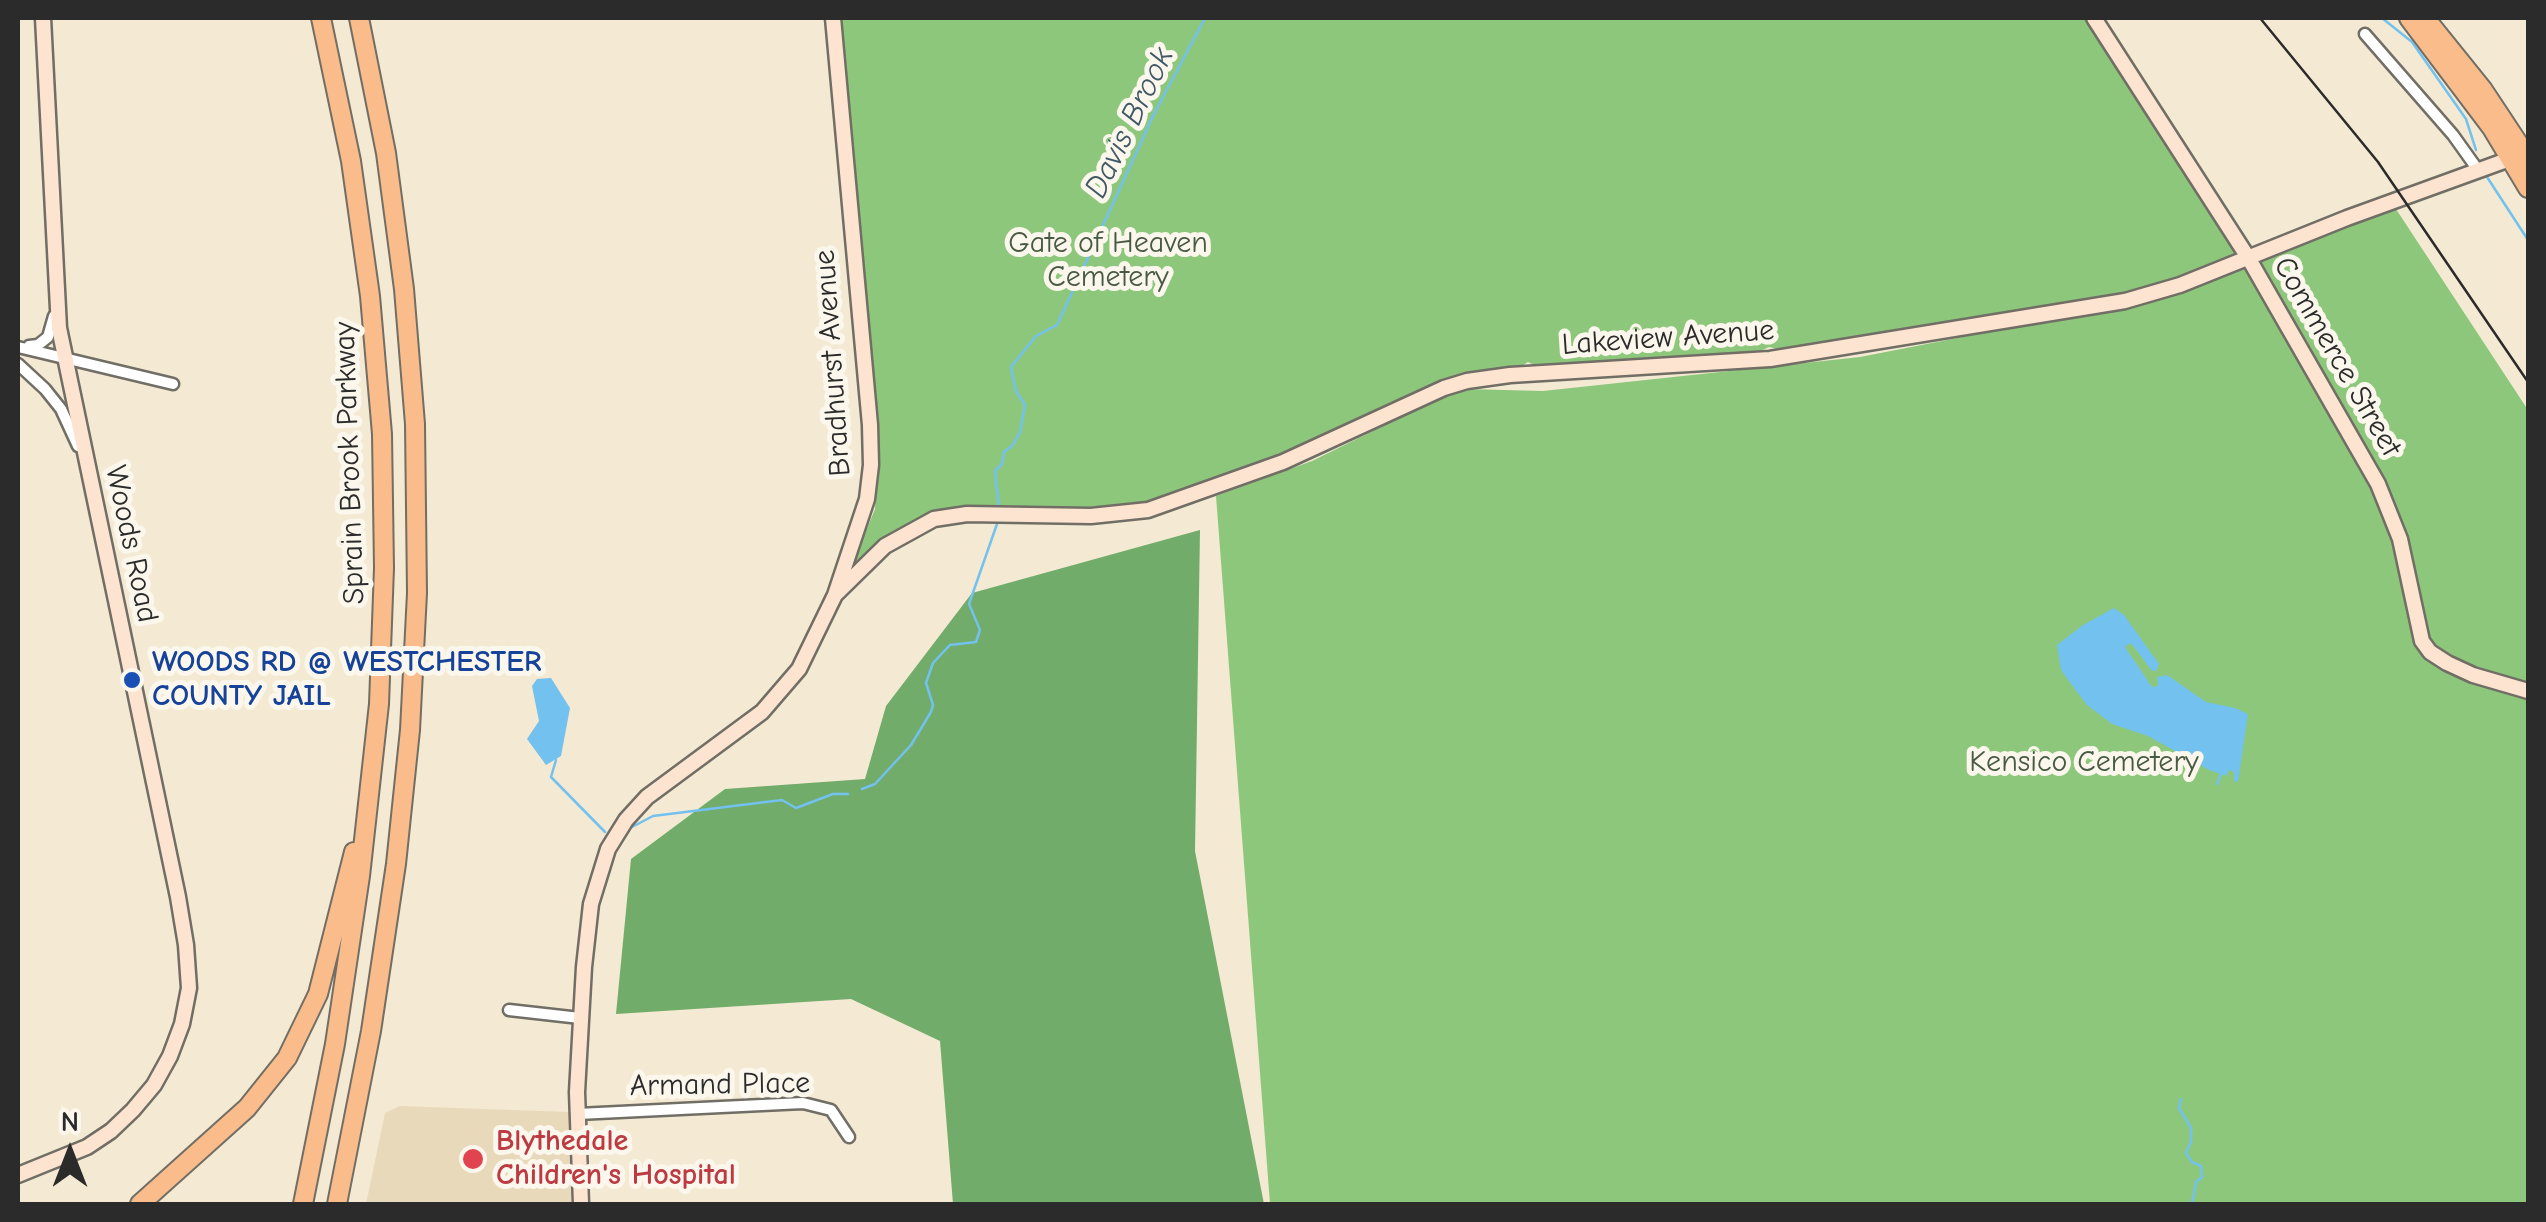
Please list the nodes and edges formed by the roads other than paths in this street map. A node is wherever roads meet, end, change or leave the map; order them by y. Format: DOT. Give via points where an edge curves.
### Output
graph roads {
  1 [pos="43,18"];
  2 [pos="322,18"];
  3 [pos="359,18"];
  4 [pos="832,18"];
  5 [pos="2094,18"];
  6 [pos="2409,18"];
  7 [pos="2425,18"];
  8 [pos="2365,34"];
  9 [pos="2523,156"];
  10 [pos="2478,170"];
  11 [pos="2528,188"];
  12 [pos="2249,259"];
  13 [pos="56,300"];
  14 [pos="19,347"];
  15 [pos="65,358"];
  16 [pos="18,364"];
  17 [pos="173,384"];
  18 [pos="88,472"];
  19 [pos="835,595"];
  20 [pos="2528,692"];
  21 [pos="372,773"];
  22 [pos="509,1010"];
  23 [pos="580,1018"];
  24 [pos="578,1114"];
  25 [pos="850,1137"];
  26 [pos="18,1175"];
  27 [pos="140,1204"];
  28 [pos="303,1204"];
  29 [pos="339,1204"];
  30 [pos="581,1204"];
  1 -- 13 [label="street, Woods Road"];
  2 -- 21 [label="highway, Sprain Brook Parkway" via="360,212 380,399 384,568"];
  3 -- 29 [label="highway, Sprain Brook Parkway" via="404,289 418,575 404,795"];
  4 -- 19 [label="street, Bradhurst Avenue" via="872,453 867,499"];
  5 -- 12 [label="street, Commerce Street"];
  6 -- 9 [label="highway"];
  7 -- 9 [label="highway" via="2483,90"];
  8 -- 10 [label="street"];
  9 -- 10 [label="street, Lakeview Avenue"];
  9 -- 11 [label="highway"];
  10 -- 12 [label="street, Lakeview Avenue"];
  12 -- 19 [label="street, Lakeview Avenue" via="2124,301 1803,355 1467,381 1282,462 1148,510 934,519 885,546"];
  12 -- 20 [label="street, Commerce Street" via="2394,517 2422,641 2447,663"];
  13 -- 14 [label="street" via="48,337"];
  13 -- 15 [label="street, Woods Road"];
  14 -- 15 [label="street"];
  15 -- 17 [label="street"];
  15 -- 18 [label="street, Woods Road"];
  16 -- 18 [label="street" via="60,409"];
  18 -- 26 [label="street, Woods Road" via="178,897 188,988 170,1056 133,1110 86,1147"];
  19 -- 23 [label="street, Bradhurst Avenue" via="779,695 648,797 608,849 592,904"];
  21 -- 27 [label="highway" via="323,979 296,1042 247,1108"];
  21 -- 28 [label="highway, Sprain Brook Parkway" via="346,976"];
  22 -- 23 [label="street"];
  23 -- 24 [label="street, Bradhurst Avenue"];
  24 -- 25 [label="street, Armand Place" via="803,1103 831,1110"];
  24 -- 30 [label="street, Bradhurst Avenue"];
}
